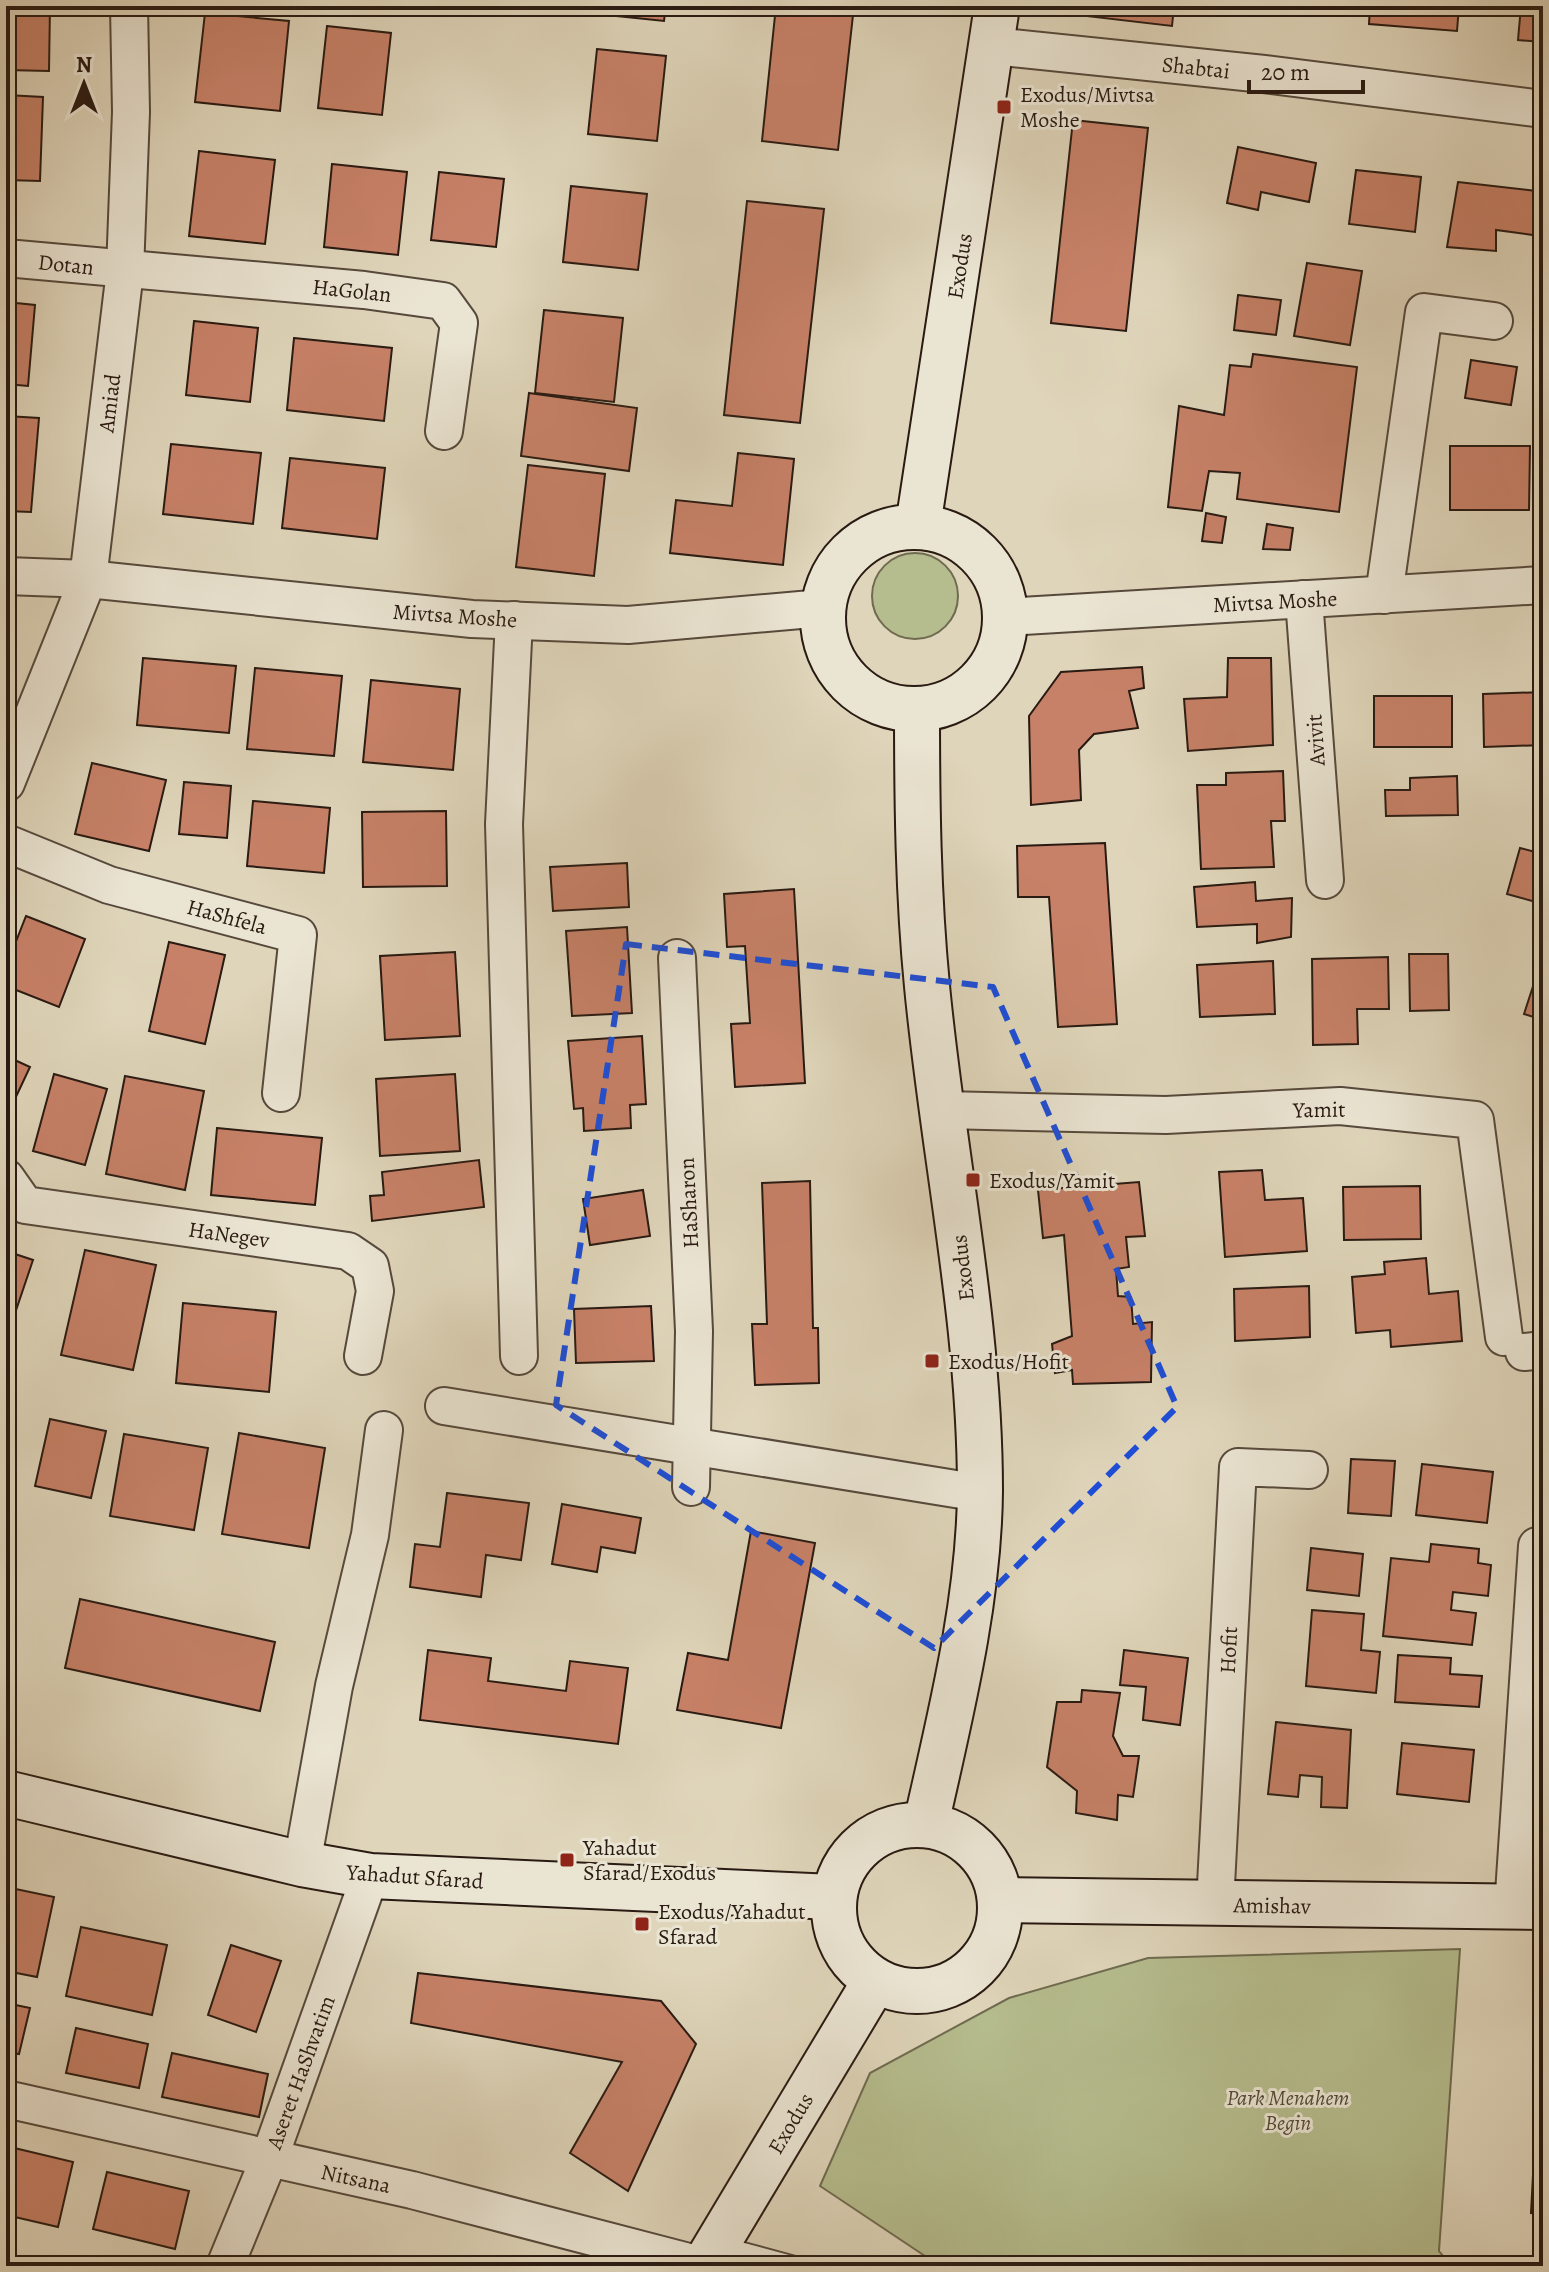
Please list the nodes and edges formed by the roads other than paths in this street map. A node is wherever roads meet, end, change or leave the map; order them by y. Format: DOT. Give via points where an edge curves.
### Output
graph roads {
  1 [pos="129,6"];
  2 [pos="995,26"];
  3 [pos="1543,109"];
  4 [pos="6,258"];
  5 [pos="125,271"];
  6 [pos="1494,321"];
  7 [pos="444,431"];
  8 [pos="918,526"];
  9 [pos="6,576"];
  10 [pos="88,579"];
  11 [pos="1543,585"];
  12 [pos="1384,595"];
  13 [pos="1304,599"];
  14 [pos="823,608"];
  15 [pos="1006,617"];
  16 [pos="514,620"];
  17 [pos="917,709"];
  18 [pos="6,783"];
  19 [pos="6,843"];
  20 [pos="1325,880"];
  21 [pos="677,958"];
  22 [pos="281,1093"];
  23 [pos="943,1110"];
  24 [pos="6,1178"];
  25 [pos="1524,1346"];
  26 [pos="363,1356"];
  27 [pos="519,1356"];
  28 [pos="444,1406"];
  29 [pos="384,1430"];
  30 [pos="694,1447"];
  31 [pos="1309,1470"];
  32 [pos="691,1487"];
  33 [pos="980,1493"];
  34 [pos="1543,1546"];
  35 [pos="6,1793"];
  36 [pos="926,1824"];
  37 [pos="302,1864"];
  38 [pos="370,1876"];
  39 [pos="833,1897"];
  40 [pos="1001,1900"];
  41 [pos="1215,1904"];
  42 [pos="1528,1908"];
  43 [pos="875,1981"];
  44 [pos="6,2099"];
  45 [pos="269,2159"];
  46 [pos="708,2259"];
  47 [pos="225,2266"];
  48 [pos="795,2266"];
  1 -- 5 [label="street, Amiad"];
  2 -- 3 [label="street, Shabtai" via="1264,74"];
  2 -- 8 [label="street, Exodus"];
  4 -- 5 [label="street, Dotan"];
  5 -- 7 [label="street, HaGolan" via="443,301 459,323"];
  5 -- 10 [label="street, Amiad"];
  6 -- 12 [label="street" via="1424,312"];
  8 -- 14 [label="street" via="891,530 855,549 830,581"];
  8 -- 15 [label="street" via="970,545 1002,590"];
  9 -- 10 [label="street, Mivtsa Moshe"];
  10 -- 16 [label="street, Mivtsa Moshe"];
  10 -- 18 [label="street, Amiad"];
  11 -- 12 [label="street, Mivtsa Moshe"];
  12 -- 13 [label="street, Mivtsa Moshe"];
  13 -- 15 [label="street, Mivtsa Moshe"];
  13 -- 20 [label="street, Avivit"];
  14 -- 16 [label="street, Mivtsa Moshe" via="628,625"];
  14 -- 17 [label="street" via="824,634 847,680 891,706"];
  15 -- 17 [label="street" via="1003,641 980,681 962,696"];
  16 -- 27 [label="street" via="504,824"];
  17 -- 23 [label="street, Exodus" via="917,824 927,986"];
  19 -- 22 [label="street, HaShfela" via="109,885 298,935"];
  21 -- 30 [label="street, HaSharon" via="694,1331"];
  23 -- 25 [label="street, Yamit" via="1166,1115 1340,1106 1475,1120"];
  23 -- 33 [label="street, Exodus" via="966,1298"];
  24 -- 26 [label="street, HaNegev" via="25,1205 348,1251 370,1266 375,1291"];
  28 -- 30 [label="street"];
  29 -- 37 [label="street" via="370,1535 334,1686"];
  30 -- 32 [label="street, HaSharon"];
  30 -- 33 [label="street"];
  31 -- 41 [label="street, Hofit" via="1238,1467"];
  33 -- 36 [label="street, Exodus" via="955,1694"];
  34 -- 42 [label="street" via="1537,1546"];
  35 -- 37 [label="street, Yahadut Sfarad"];
  36 -- 39 [label="street" via="900,1825 875,1835 840,1873"];
  36 -- 40 [label="street" via="954,1832 977,1849 993,1873"];
  37 -- 38 [label="street, Yahadut Sfarad"];
  38 -- 39 [label="street, Yahadut Sfarad"];
  38 -- 45 [label="street, Aseret HaShvatim"];
  39 -- 43 [label="street" via="841,1945"];
  40 -- 41 [label="street, Amishav"];
  40 -- 43 [label="street" via="999,1926 989,1951 950,1985 925,1991"];
  41 -- 42 [label="street, Amishav"];
  43 -- 46 [label="street, Exodus"];
  44 -- 45 [label="street, Nitsana"];
  45 -- 46 [label="street, Nitsana"];
  45 -- 47 [label="street, Aseret HaShvatim"];
  46 -- 48 [label="lane"];
}
